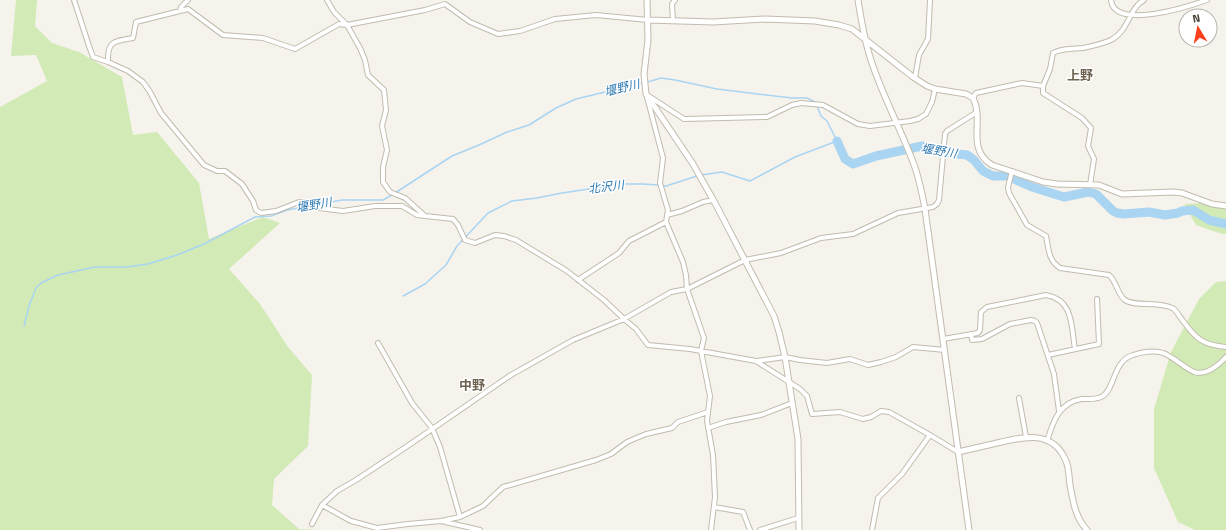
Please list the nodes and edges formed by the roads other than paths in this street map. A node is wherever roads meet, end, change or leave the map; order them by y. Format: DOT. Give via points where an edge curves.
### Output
graph roads {
  1 [pos="74,0"];
  2 [pos="188,0"];
  3 [pos="328,0"];
  4 [pos="647,0"];
  5 [pos="675,0"];
  6 [pos="858,0"];
  7 [pos="930,0"];
  8 [pos="1111,0"];
  9 [pos="1144,0"];
  10 [pos="1207,0"];
  11 [pos="180,11"];
  12 [pos="1132,15"];
  13 [pos="648,20"];
  14 [pos="673,21"];
  15 [pos="347,25"];
  16 [pos="864,39"];
  17 [pos="108,62"];
  18 [pos="914,78"];
  19 [pos="1043,86"];
  20 [pos="935,89"];
  21 [pos="646,94"];
  22 [pos="973,98"];
  23 [pos="978,112"];
  24 [pos="897,122"];
  25 [pos="1012,173"];
  26 [pos="1090,185"];
  27 [pos="713,200"];
  28 [pos="1226,206"];
  29 [pos="925,209"];
  30 [pos="667,215"];
  31 [pos="425,216"];
  32 [pos="666,222"];
  33 [pos="745,260"];
  34 [pos="578,280"];
  35 [pos="687,290"];
  36 [pos="1097,299"];
  37 [pos="624,319"];
  38 [pos="971,334"];
  39 [pos="943,339"];
  40 [pos="378,343"];
  41 [pos="1226,347"];
  42 [pos="1075,349"];
  43 [pos="945,350"];
  44 [pos="701,351"];
  45 [pos="1048,355"];
  46 [pos="785,357"];
  47 [pos="1226,357"];
  48 [pos="756,361"];
  49 [pos="788,381"];
  50 [pos="1018,398"];
  51 [pos="792,403"];
  52 [pos="1059,411"];
  53 [pos="708,412"];
  54 [pos="432,428"];
  55 [pos="708,428"];
  56 [pos="930,435"];
  57 [pos="1026,437"];
  58 [pos="1047,441"];
  59 [pos="958,452"];
  60 [pos="322,505"];
  61 [pos="714,507"];
  62 [pos="460,517"];
  63 [pos="798,518"];
  64 [pos="441,521"];
  65 [pos="312,524"];
  66 [pos="480,530"];
  67 [pos="711,530"];
  68 [pos="750,530"];
  69 [pos="760,530"];
  70 [pos="799,530"];
  71 [pos="872,530"];
  72 [pos="969,530"];
  73 [pos="1087,530"];
  1 -- 17 [label="street" via="94,57"];
  2 -- 11 [label="street"];
  3 -- 15 [label="street" via="334,12"];
  4 -- 13 [label="street"];
  5 -- 14 [label="street" via="672,4"];
  6 -- 16 [label="street"];
  7 -- 18 [label="street" via="928,38"];
  8 -- 12 [label="street" via="1113,7 1118,11"];
  9 -- 12 [label="street" via="1137,4"];
  10 -- 12 [label="street" via="1159,13"];
  11 -- 15 [label="street" via="188,9 223,35 263,38 295,49 338,24"];
  11 -- 17 [label="street" via="136,22 133,38 116,40 110,45"];
  12 -- 19 [label="street" via="1126,26 1112,39 1101,44 1053,53"];
  13 -- 14 [label="street"];
  13 -- 15 [label="street" via="596,15 555,19 520,31 498,34 470,22 446,4"];
  13 -- 21 [label="street" via="644,74"];
  14 -- 16 [label="street" via="815,21 852,29"];
  15 -- 31 [label="street" via="360,48 368,75 384,90 386,110 382,126 387,150 383,182 390,192 405,198"];
  16 -- 18 [label="street"];
  16 -- 24 [label="street" via="879,84"];
  17 -- 31 [label="street" via="128,71 143,82 160,113 204,165 217,171 225,171 242,184 256,210 261,213 276,211 299,202 343,210 402,206 417,215"];
  18 -- 20 [label="street"];
  19 -- 22 [label="street" via="1022,83 976,93"];
  19 -- 26 [label="street" via="1043,93 1082,118 1091,128 1088,146 1094,159"];
  20 -- 22 [label="street" via="966,94"];
  20 -- 24 [label="street" via="926,114 918,119"];
  21 -- 24 [label="street" via="684,119 767,117 801,103 830,108 858,124 870,126"];
  21 -- 27 [label="street" via="698,172"];
  21 -- 30 [label="street" via="663,158 660,183 668,210"];
  22 -- 23 [label="street"];
  23 -- 25 [label="street" via="977,139 981,155 992,165"];
  23 -- 29 [label="street" via="948,131 944,138 939,200 933,207"];
  24 -- 29 [label="street" via="919,180"];
  25 -- 26 [label="street" via="1042,182"];
  25 -- 41 [label="street" via="1009,192 1026,226 1046,236 1054,264 1060,268 1109,275 1127,302 1174,309 1203,343"];
  26 -- 28 [label="street" via="1099,185 1122,194 1182,193 1212,204"];
  27 -- 30 [label="street"];
  27 -- 33 [label="street"];
  29 -- 33 [label="street" via="898,212 853,234 821,238 781,253"];
  29 -- 39 [label="street"];
  30 -- 32 [label="street"];
  31 -- 34 [label="street" via="453,219 464,238 475,243 495,235 516,240"];
  32 -- 34 [label="street" via="629,241 619,253"];
  32 -- 35 [label="street" via="683,262"];
  33 -- 35 [label="street"];
  33 -- 46 [label="street" via="774,316"];
  34 -- 37 [label="street"];
  35 -- 37 [label="street" via="670,292"];
  35 -- 44 [label="street" via="704,338"];
  36 -- 42 [label="street" via="1099,344"];
  37 -- 44 [label="street" via="648,344"];
  37 -- 54 [label="street" via="573,340 531,363"];
  38 -- 39 [label="street"];
  38 -- 42 [label="street" via="980,330 981,312 987,307 1046,295 1054,296 1067,307"];
  38 -- 45 [label="street" via="972,340 982,339 1010,324 1035,321"];
  39 -- 43 [label="street"];
  40 -- 54 [label="street" via="412,403"];
  42 -- 45 [label="street"];
  43 -- 46 [label="street" via="913,347 896,357 868,365 850,359 827,363"];
  43 -- 59 [label="street"];
  44 -- 48 [label="street"];
  44 -- 53 [label="street" via="710,396"];
  45 -- 52 [label="street" via="1054,374"];
  46 -- 48 [label="street"];
  46 -- 49 [label="street"];
  47 -- 52 [label="street" via="1221,363 1202,373 1194,372 1164,353 1154,351 1132,355 1125,359 1117,370 1103,396 1070,402"];
  48 -- 49 [label="street"];
  49 -- 51 [label="street"];
  49 -- 56 [label="street" via="807,396 812,414 840,412 863,419 871,418 881,411 889,412"];
  50 -- 57 [label="street"];
  51 -- 55 [label="street" via="761,415"];
  51 -- 63 [label="street" via="798,439"];
  52 -- 58 [label="street"];
  53 -- 55 [label="street"];
  53 -- 62 [label="street" via="678,422 672,428 627,442 611,454 596,460 503,487 483,506"];
  54 -- 60 [label="street" via="337,491"];
  54 -- 62 [label="street"];
  55 -- 61 [label="street" via="713,455"];
  56 -- 59 [label="street"];
  56 -- 71 [label="street" via="902,474 878,498"];
  57 -- 58 [label="street"];
  57 -- 59 [label="street"];
  58 -- 73 [label="street" via="1057,447 1066,461 1075,511"];
  59 -- 72 [label="street"];
  60 -- 64 [label="street" via="350,521 376,528"];
  60 -- 65 [label="street"];
  61 -- 67 [label="street"];
  61 -- 68 [label="street" via="743,512"];
  62 -- 64 [label="street"];
  63 -- 69 [label="street"];
  63 -- 70 [label="street"];
  64 -- 66 [label="street"];
}
